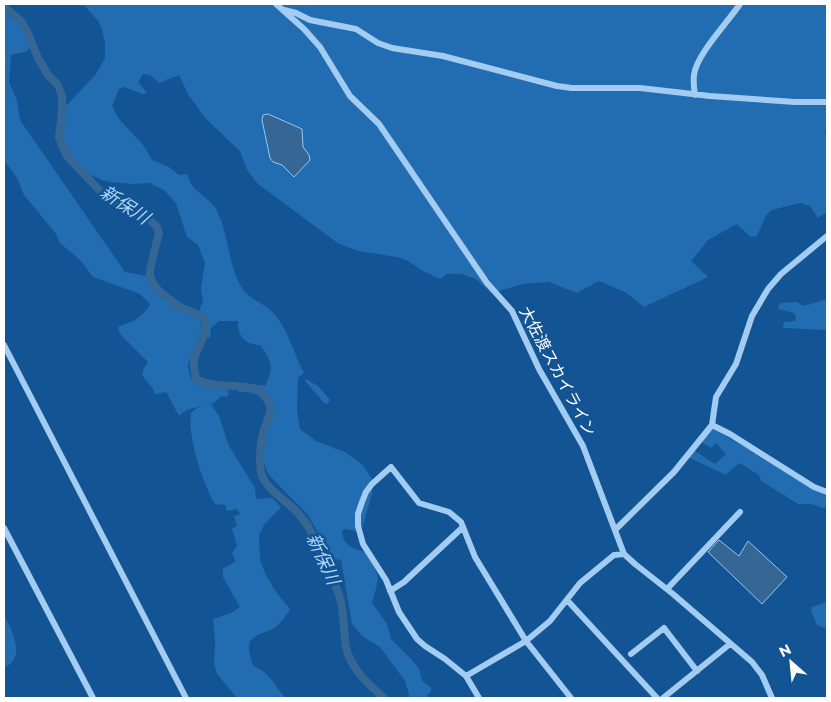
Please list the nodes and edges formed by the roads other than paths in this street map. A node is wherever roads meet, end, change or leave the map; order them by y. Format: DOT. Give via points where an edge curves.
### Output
graph roads {
  1 [pos="276,4"];
  2 [pos="740,4"];
  3 [pos="283,10"];
  4 [pos="695,95"];
  5 [pos="827,102"];
  6 [pos="827,236"];
  7 [pos="4,345"];
  8 [pos="712,425"];
  9 [pos="827,492"];
  10 [pos="740,512"];
  11 [pos="463,527"];
  12 [pos="4,528"];
  13 [pos="615,530"];
  14 [pos="624,554"];
  15 [pos="667,588"];
  16 [pos="390,591"];
  17 [pos="567,600"];
  18 [pos="526,641"];
  19 [pos="730,644"];
  20 [pos="631,654"];
  21 [pos="697,671"];
  22 [pos="466,676"];
  23 [pos="93,698"];
  24 [pos="186,698"];
  25 [pos="479,698"];
  26 [pos="571,698"];
  27 [pos="656,698"];
  28 [pos="663,698"];
  29 [pos="772,698"];
  1 -- 3 [label="street, 大佐渡スカイライン"];
  2 -- 4 [label="street" via="695,69"];
  3 -- 4 [label="street" via="310,20 356,29 392,48 443,56 557,86 640,88"];
  3 -- 13 [label="street, 大佐渡スカイライン" via="320,47 350,96 379,124 487,283 512,310 539,369 583,446"];
  4 -- 5 [label="street"];
  6 -- 8 [label="street" via="776,278 758,303 736,364 716,397"];
  7 -- 24 [label="street"];
  8 -- 9 [label="street"];
  8 -- 13 [label="street" via="674,472"];
  10 -- 15 [label="street"];
  11 -- 16 [label="street"];
  11 -- 16 [label="street" via="449,512 419,502 391,467 366,492 358,514 363,544"];
  11 -- 18 [label="street" via="475,556"];
  12 -- 23 [label="street"];
  13 -- 14 [label="street, 大佐渡スカイライン"];
  14 -- 15 [label="street, 大佐渡スカイライン"];
  14 -- 17 [label="street" via="614,555 580,583"];
  15 -- 19 [label="street, 大佐渡スカイライン"];
  16 -- 22 [label="street" via="417,639"];
  17 -- 18 [label="street" via="550,621"];
  17 -- 27 [label="street"];
  18 -- 22 [label="street"];
  18 -- 26 [label="street"];
  19 -- 21 [label="street"];
  19 -- 29 [label="street, 大佐渡スカイライン" via="758,668"];
  20 -- 21 [label="street" via="664,628"];
  21 -- 28 [label="street"];
  22 -- 25 [label="street"];
}
